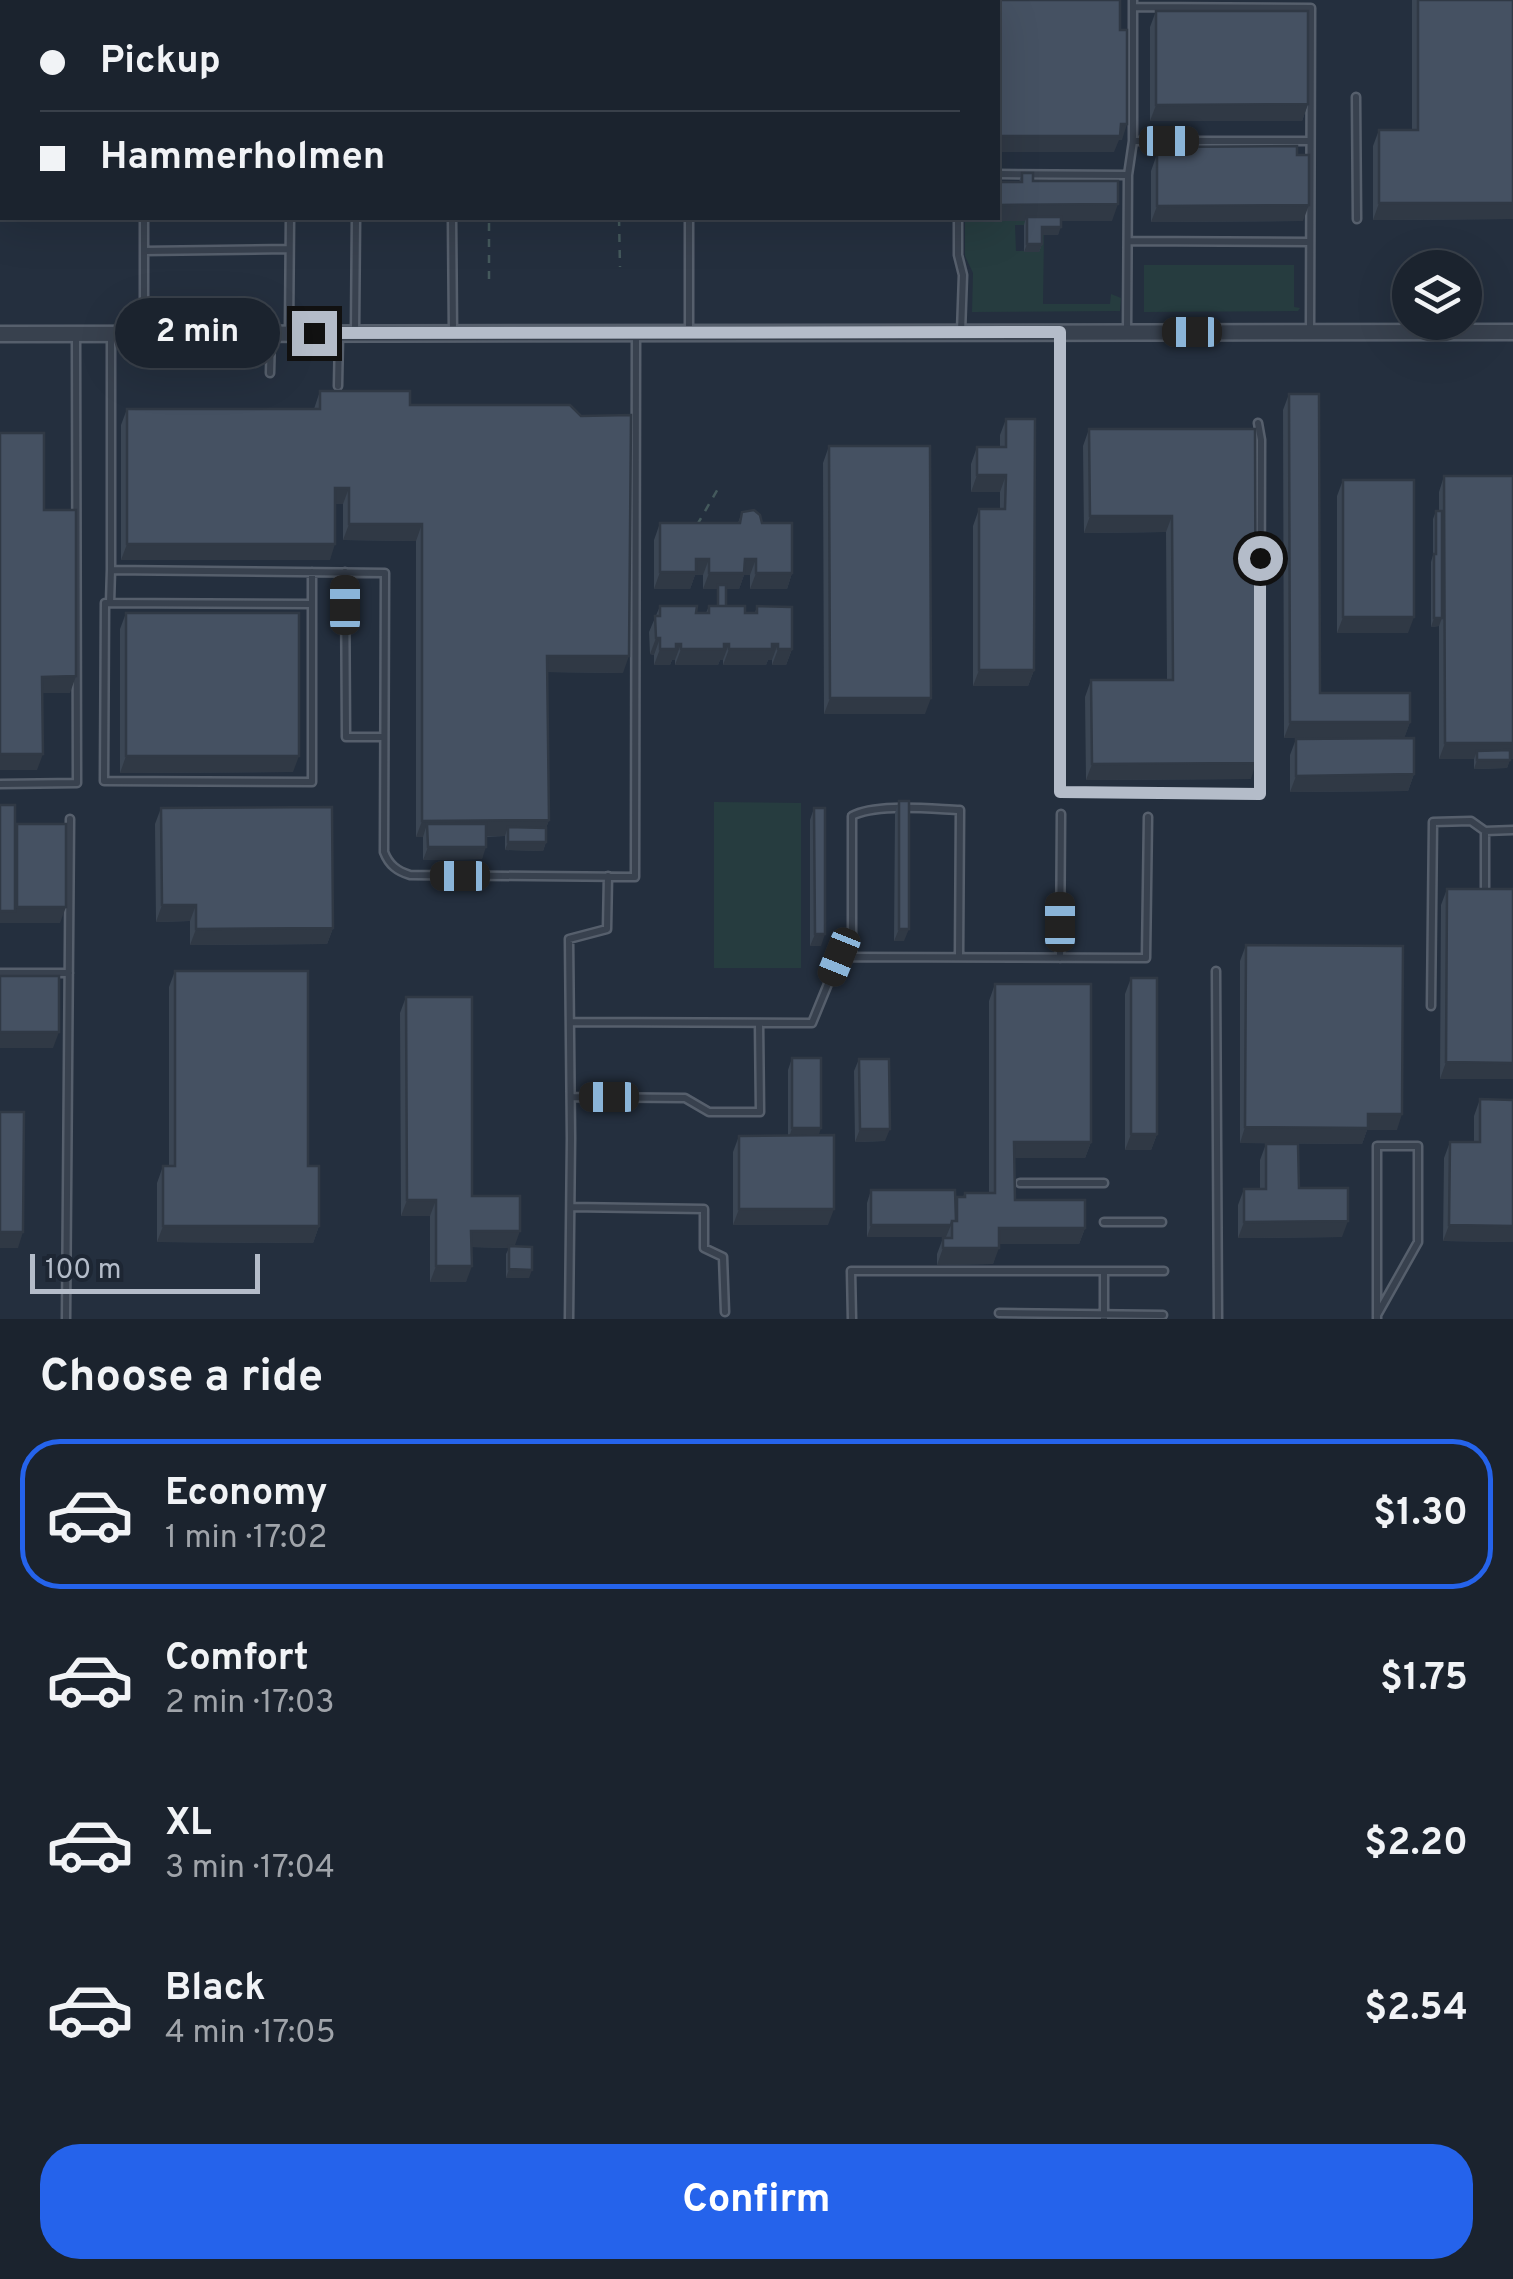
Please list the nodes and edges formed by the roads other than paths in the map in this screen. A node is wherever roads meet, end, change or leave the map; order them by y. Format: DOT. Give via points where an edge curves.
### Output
graph roads {
  1 [pos="1134,4"];
  2 [pos="1356,97"];
  3 [pos="1133,141"];
  4 [pos="1310,141"];
  5 [pos="1000,174"];
  6 [pos="1128,174"];
  7 [pos="144,220"];
  8 [pos="290,220"];
  9 [pos="356,220"];
  10 [pos="452,220"];
  11 [pos="689,220"];
  12 [pos="958,220"];
  13 [pos="1356,220"];
  14 [pos="1128,241"];
  15 [pos="1310,242"];
  16 [pos="290,248"];
  17 [pos="144,250"];
  18 [pos="962,332"];
  19 [pos="1060,332"];
  20 [pos="1127,332"];
  21 [pos="1310,332"];
  22 [pos="1513,332"];
  23 [pos="271,333"];
  24 [pos="289,333"];
  25 [pos="338,333"];
  26 [pos="355,333"];
  27 [pos="453,333"];
  28 [pos="636,333"];
  29 [pos="689,333"];
  30 [pos="0,334"];
  31 [pos="76,334"];
  32 [pos="111,334"];
  33 [pos="144,334"];
  34 [pos="270,373"];
  35 [pos="338,386"];
  36 [pos="1258,423"];
  37 [pos="111,570"];
  38 [pos="312,572"];
  39 [pos="345,572"];
  40 [pos="110,603"];
  41 [pos="312,604"];
  42 [pos="384,737"];
  43 [pos="0,784"];
  44 [pos="1061,814"];
  45 [pos="1148,817"];
  46 [pos="70,819"];
  47 [pos="1485,830"];
  48 [pos="1513,830"];
  49 [pos="608,876"];
  50 [pos="1485,897"];
  51 [pos="852,957"];
  52 [pos="958,957"];
  53 [pos="1060,958"];
  54 [pos="1216,971"];
  55 [pos="0,973"];
  56 [pos="69,973"];
  57 [pos="1431,1006"];
  58 [pos="570,1022"];
  59 [pos="760,1023"];
  60 [pos="571,1097"];
  61 [pos="1020,1183"];
  62 [pos="1104,1183"];
  63 [pos="570,1206"];
  64 [pos="1104,1222"];
  65 [pos="1162,1222"];
  66 [pos="1104,1271"];
  67 [pos="1164,1272"];
  68 [pos="725,1312"];
  69 [pos="999,1312"];
  70 [pos="1163,1315"];
  71 [pos="1104,1316"];
  72 [pos="1377,1317"];
  73 [pos="66,1319"];
  74 [pos="569,1319"];
  75 [pos="852,1319"];
  76 [pos="1218,1319"];
  1 -- 3 [label="lane"];
  1 -- 4 [label="lane" via="1310,8"];
  2 -- 13 [label="lane"];
  3 -- 4 [label="lane"];
  3 -- 6 [label="lane"];
  4 -- 15 [label="lane"];
  5 -- 6 [label="lane"];
  6 -- 14 [label="lane"];
  7 -- 17 [label="lane"];
  8 -- 16 [label="lane"];
  9 -- 26 [label="lane"];
  10 -- 27 [label="lane"];
  11 -- 29 [label="lane"];
  12 -- 18 [label="lane"];
  14 -- 15 [label="lane"];
  14 -- 20 [label="lane"];
  15 -- 21 [label="lane"];
  16 -- 17 [label="lane"];
  16 -- 24 [label="lane"];
  17 -- 33 [label="lane"];
  18 -- 19 [label="street"];
  18 -- 29 [label="street"];
  19 -- 20 [label="street"];
  19 -- 36 [label="lane" via="1060,792 1260,794"];
  20 -- 21 [label="street"];
  21 -- 22 [label="street"];
  23 -- 24 [label="street"];
  23 -- 33 [label="street"];
  23 -- 34 [label="lane"];
  24 -- 25 [label="street"];
  25 -- 26 [label="street"];
  25 -- 35 [label="lane"];
  26 -- 27 [label="street"];
  27 -- 28 [label="street"];
  28 -- 29 [label="street"];
  28 -- 49 [label="lane" via="635,876"];
  30 -- 31 [label="street"];
  31 -- 32 [label="street"];
  31 -- 43 [label="lane" via="77,783"];
  32 -- 33 [label="street"];
  32 -- 37 [label="lane"];
  37 -- 38 [label="lane"];
  37 -- 40 [label="lane"];
  38 -- 39 [label="lane"];
  38 -- 41 [label="lane"];
  39 -- 42 [label="lane" via="346,737"];
  39 -- 42 [label="lane" via="385,572"];
  40 -- 41 [label="lane"];
  40 -- 41 [label="lane" via="104,603 104,782 312,782"];
  42 -- 49 [label="lane" via="384,852 398,871"];
  44 -- 53 [label="lane"];
  45 -- 53 [label="lane" via="1146,958"];
  46 -- 56 [label="lane"];
  47 -- 48 [label="lane"];
  47 -- 50 [label="lane"];
  47 -- 57 [label="lane" via="1472,821 1433,822"];
  49 -- 58 [label="lane" via="607,929 569,939"];
  51 -- 52 [label="lane"];
  51 -- 52 [label="lane" via="852,816 864,809 934,809 960,810"];
  51 -- 59 [label="lane" via="839,957 812,1023"];
  52 -- 53 [label="lane"];
  54 -- 76 [label="lane"];
  55 -- 56 [label="lane"];
  56 -- 73 [label="lane"];
  58 -- 59 [label="lane"];
  58 -- 60 [label="lane"];
  59 -- 60 [label="lane" via="760,1112 709,1112 685,1098"];
  60 -- 63 [label="lane"];
  61 -- 62 [label="lane"];
  63 -- 68 [label="lane" via="704,1209 704,1248 722,1257"];
  63 -- 74 [label="lane"];
  64 -- 65 [label="lane"];
  66 -- 67 [label="lane"];
  66 -- 71 [label="lane"];
  66 -- 75 [label="lane" via="851,1271"];
  69 -- 71 [label="lane"];
  70 -- 71 [label="lane"];
  72 -- 72 [label="lane" via="1418,1242 1418,1146 1377,1146"];
}
